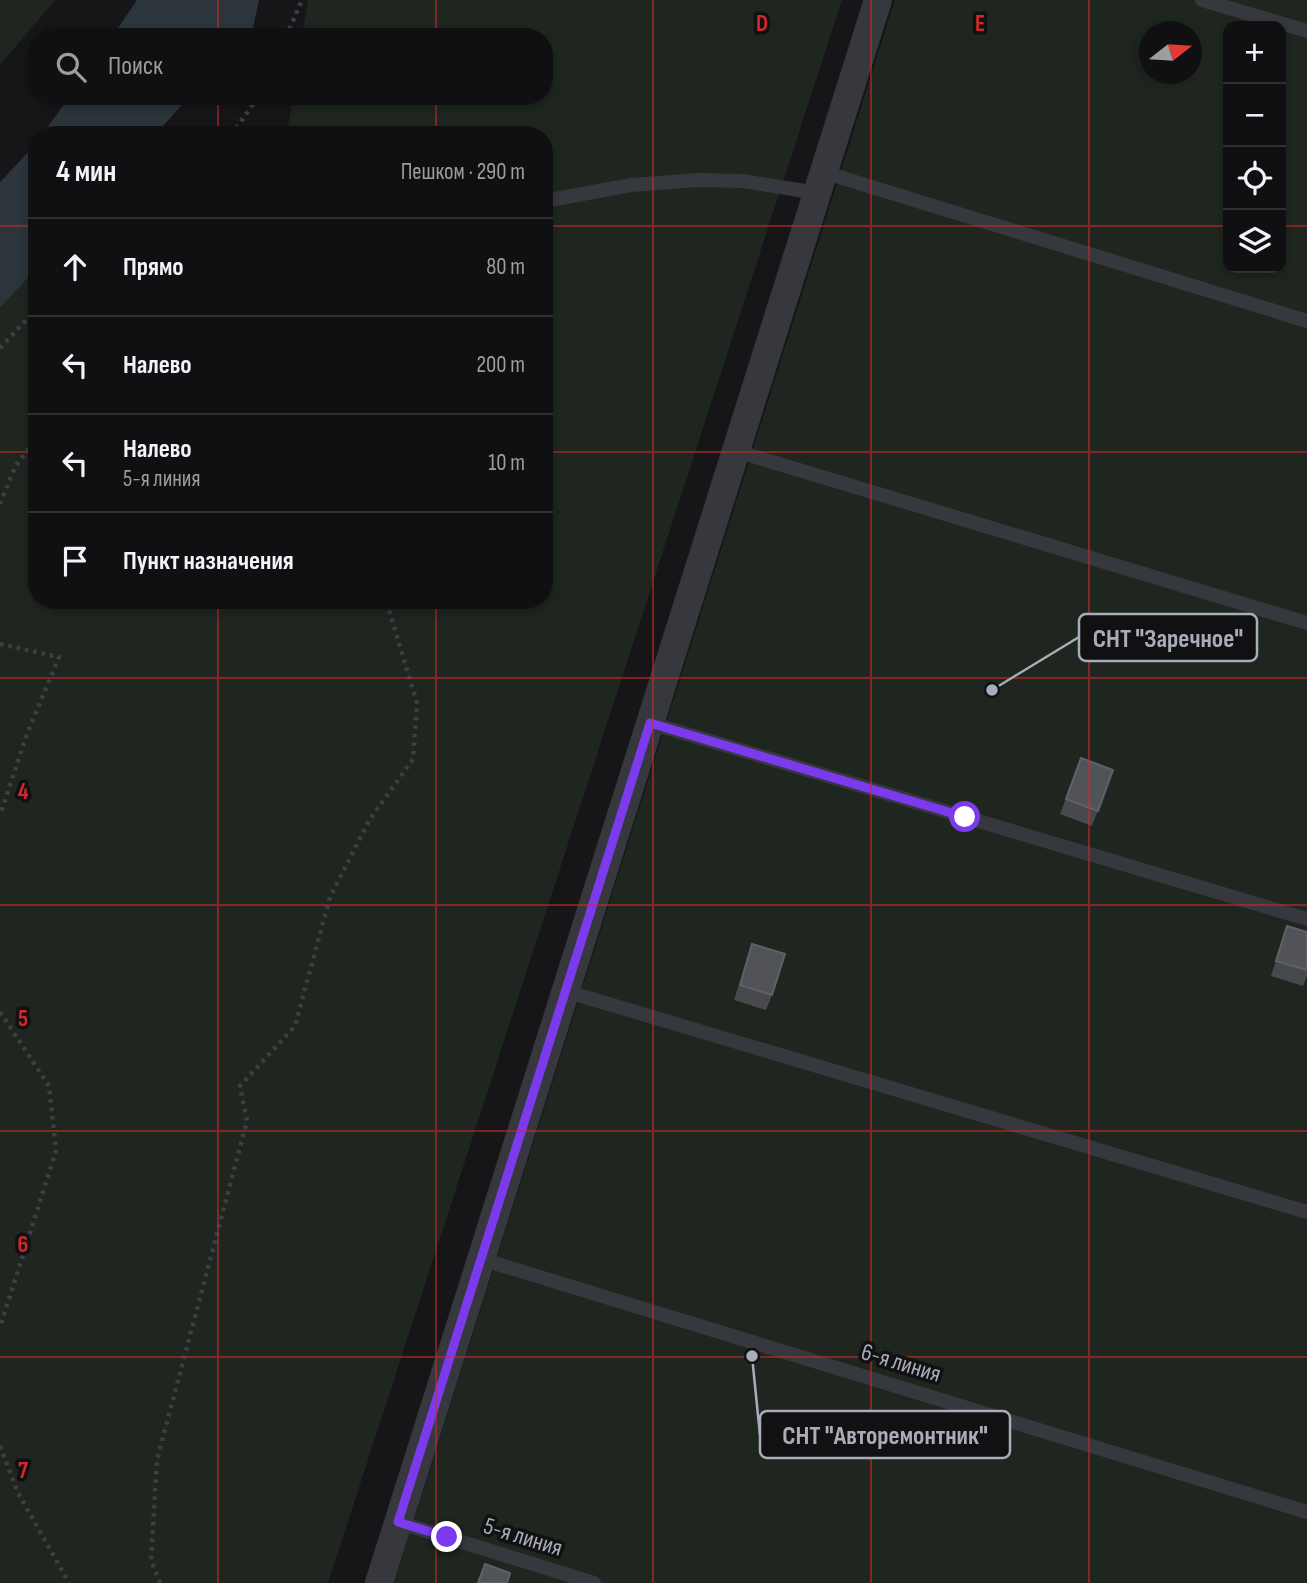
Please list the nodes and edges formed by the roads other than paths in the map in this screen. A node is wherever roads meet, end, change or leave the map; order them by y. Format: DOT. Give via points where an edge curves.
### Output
graph roads {
  1 [pos="878,0"];
  2 [pos="1202,0"];
  3 [pos="1307,31"];
  4 [pos="820,182"];
  5 [pos="553,199"];
  6 [pos="1307,321"];
  7 [pos="736,451"];
  8 [pos="1307,623"];
  9 [pos="650,723"];
  10 [pos="1307,919"];
  11 [pos="565,991"];
  12 [pos="1307,1212"];
  13 [pos="481,1259"];
  14 [pos="1307,1511"];
  15 [pos="398,1522"];
  16 [pos="379,1583"];
  17 [pos="594,1583"];
  1 -- 4 [label="street"];
  2 -- 3 [label="lane"];
  4 -- 5 [label="lane" via="699,180 631,185"];
  4 -- 6 [label="lane"];
  4 -- 7 [label="street"];
  7 -- 8 [label="lane"];
  7 -- 9 [label="street"];
  9 -- 10 [label="lane"];
  9 -- 11 [label="street"];
  11 -- 12 [label="lane"];
  11 -- 13 [label="street"];
  13 -- 14 [label="lane, 6-я линия"];
  13 -- 15 [label="street"];
  15 -- 16 [label="street"];
  15 -- 17 [label="lane, 5-я линия"];
}
